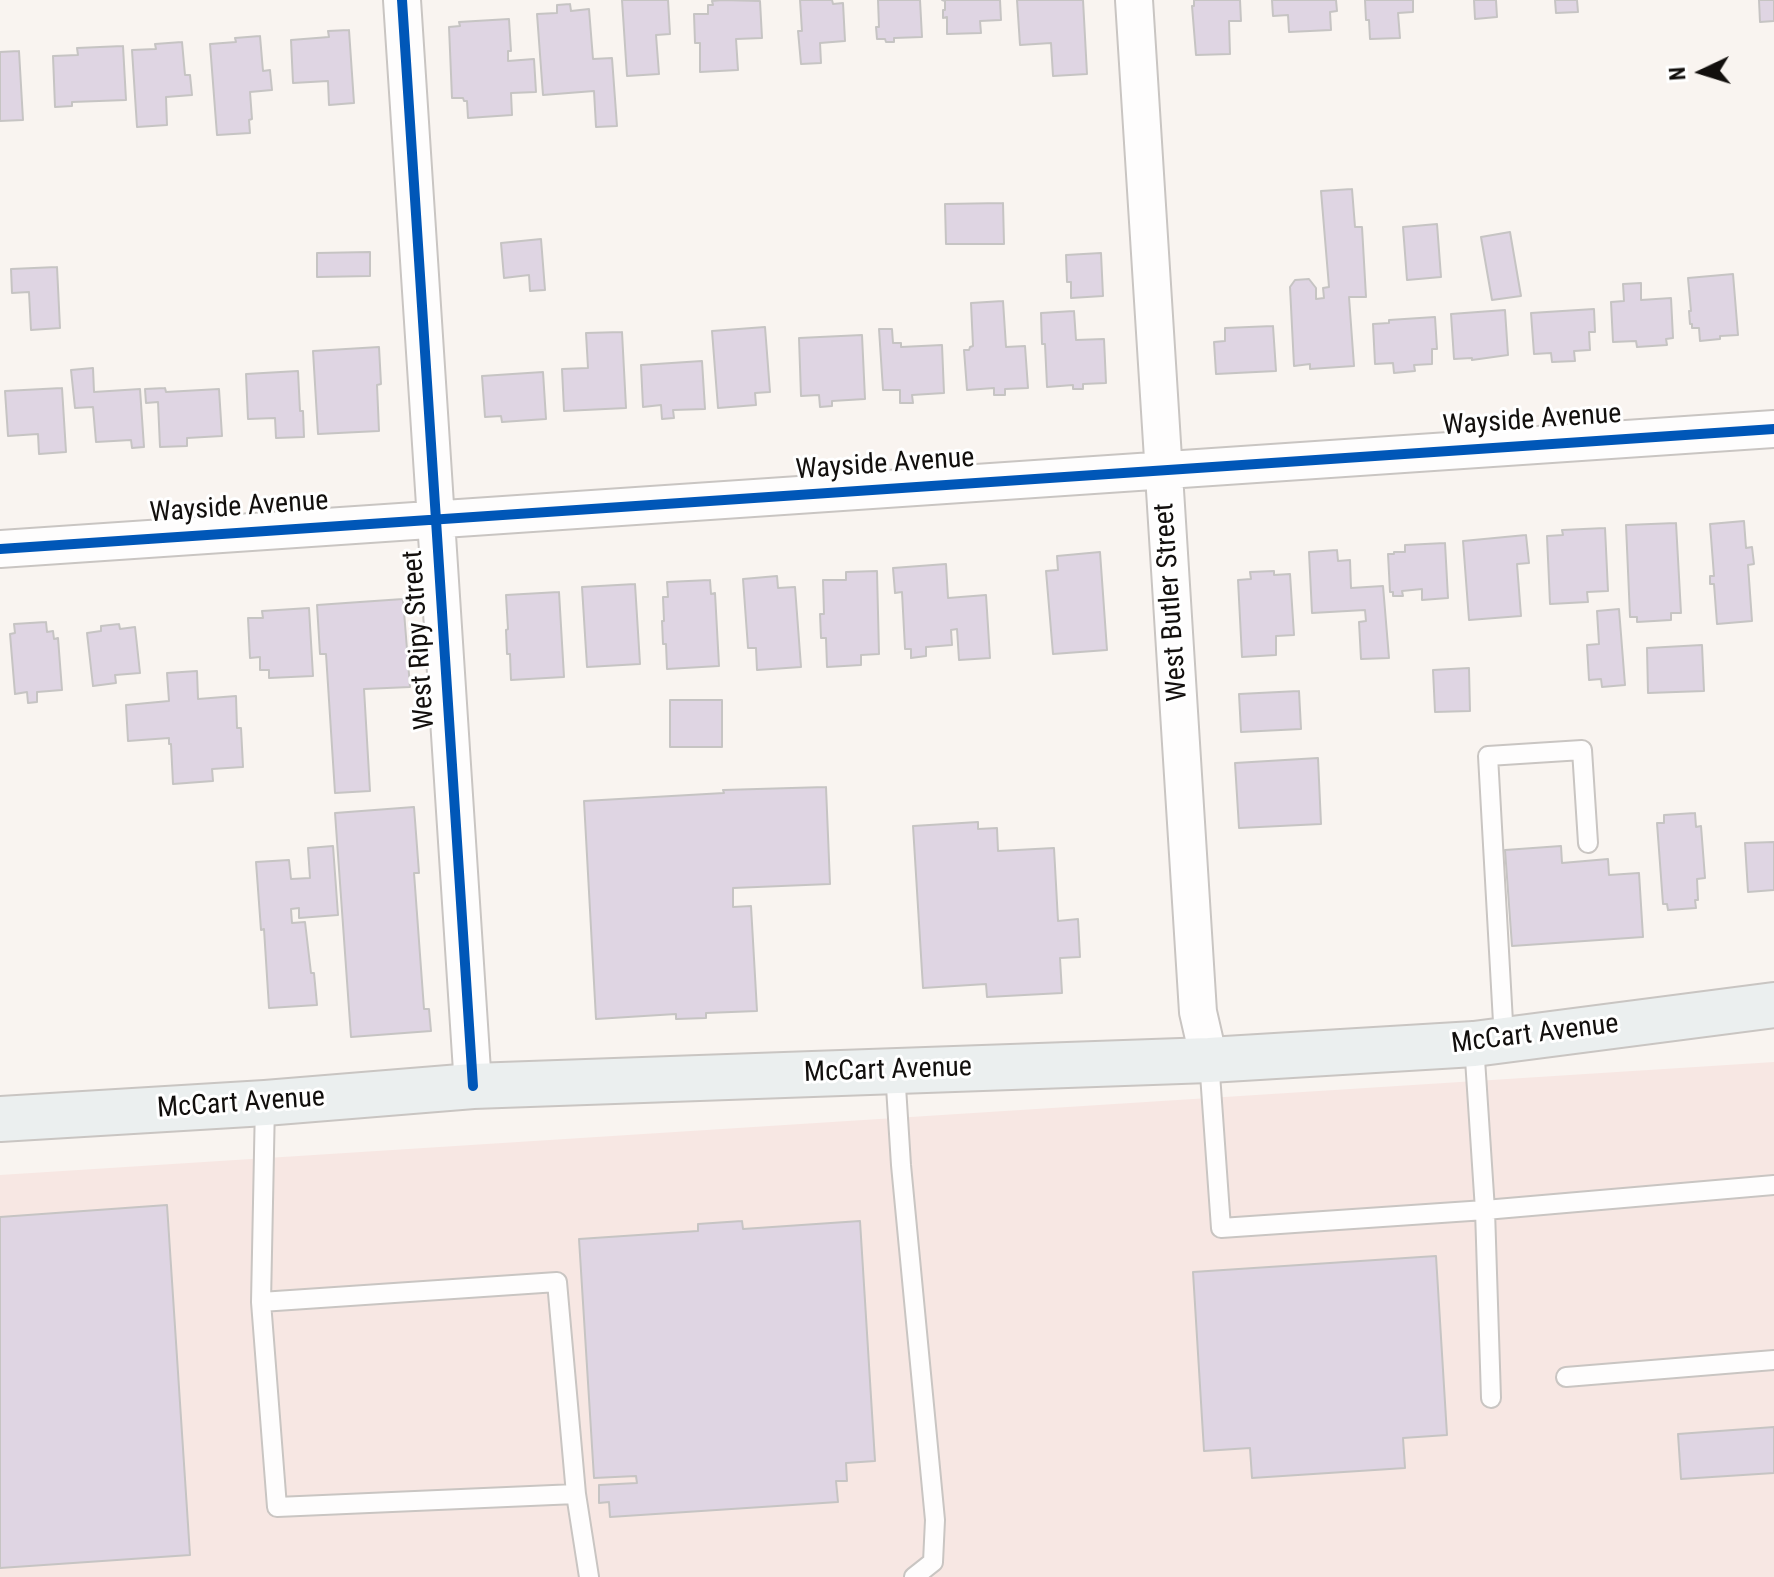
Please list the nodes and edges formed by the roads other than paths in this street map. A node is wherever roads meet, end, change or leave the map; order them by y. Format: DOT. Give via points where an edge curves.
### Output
graph roads {
  1 [pos="402,0"];
  2 [pos="1134,0"];
  3 [pos="1774,429"];
  4 [pos="1164,470"];
  5 [pos="436,519"];
  6 [pos="0,549"];
  7 [pos="1588,843"];
  8 [pos="1774,1005"];
  9 [pos="1489,1042"];
  10 [pos="1209,1060"];
  11 [pos="895,1071"];
  12 [pos="473,1086"];
  13 [pos="265,1103"];
  14 [pos="0,1119"];
  15 [pos="1774,1185"];
  16 [pos="1485,1210"];
  17 [pos="261,1302"];
  18 [pos="1774,1360"];
  19 [pos="1566,1377"];
  20 [pos="1491,1398"];
  21 [pos="576,1494"];
  22 [pos="589,1577"];
  23 [pos="914,1577"];
  1 -- 5 [label="street, West Ripy Street"];
  2 -- 4 [label="street, West Butler Street"];
  3 -- 4 [label="street, Wayside Avenue"];
  4 -- 5 [label="street, Wayside Avenue"];
  4 -- 10 [label="street, West Butler Street" via="1198,1012"];
  5 -- 6 [label="street, Wayside Avenue"];
  5 -- 12 [label="street, West Ripy Street"];
  7 -- 9 [label="lane" via="1582,750 1488,756"];
  8 -- 9 [label="main road, McCart Avenue"];
  9 -- 10 [label="main road, McCart Avenue"];
  9 -- 16 [label="lane"];
  10 -- 11 [label="main road, McCart Avenue"];
  10 -- 16 [label="lane" via="1221,1228"];
  11 -- 12 [label="main road, McCart Avenue"];
  11 -- 23 [label="lane" via="935,1520 933,1562"];
  12 -- 13 [label="main road, McCart Avenue"];
  13 -- 14 [label="main road, McCart Avenue"];
  13 -- 17 [label="lane"];
  15 -- 16 [label="lane"];
  16 -- 20 [label="lane"];
  17 -- 21 [label="lane" via="277,1507"];
  17 -- 21 [label="lane" via="557,1282"];
  18 -- 19 [label="lane"];
  21 -- 22 [label="lane"];
}
